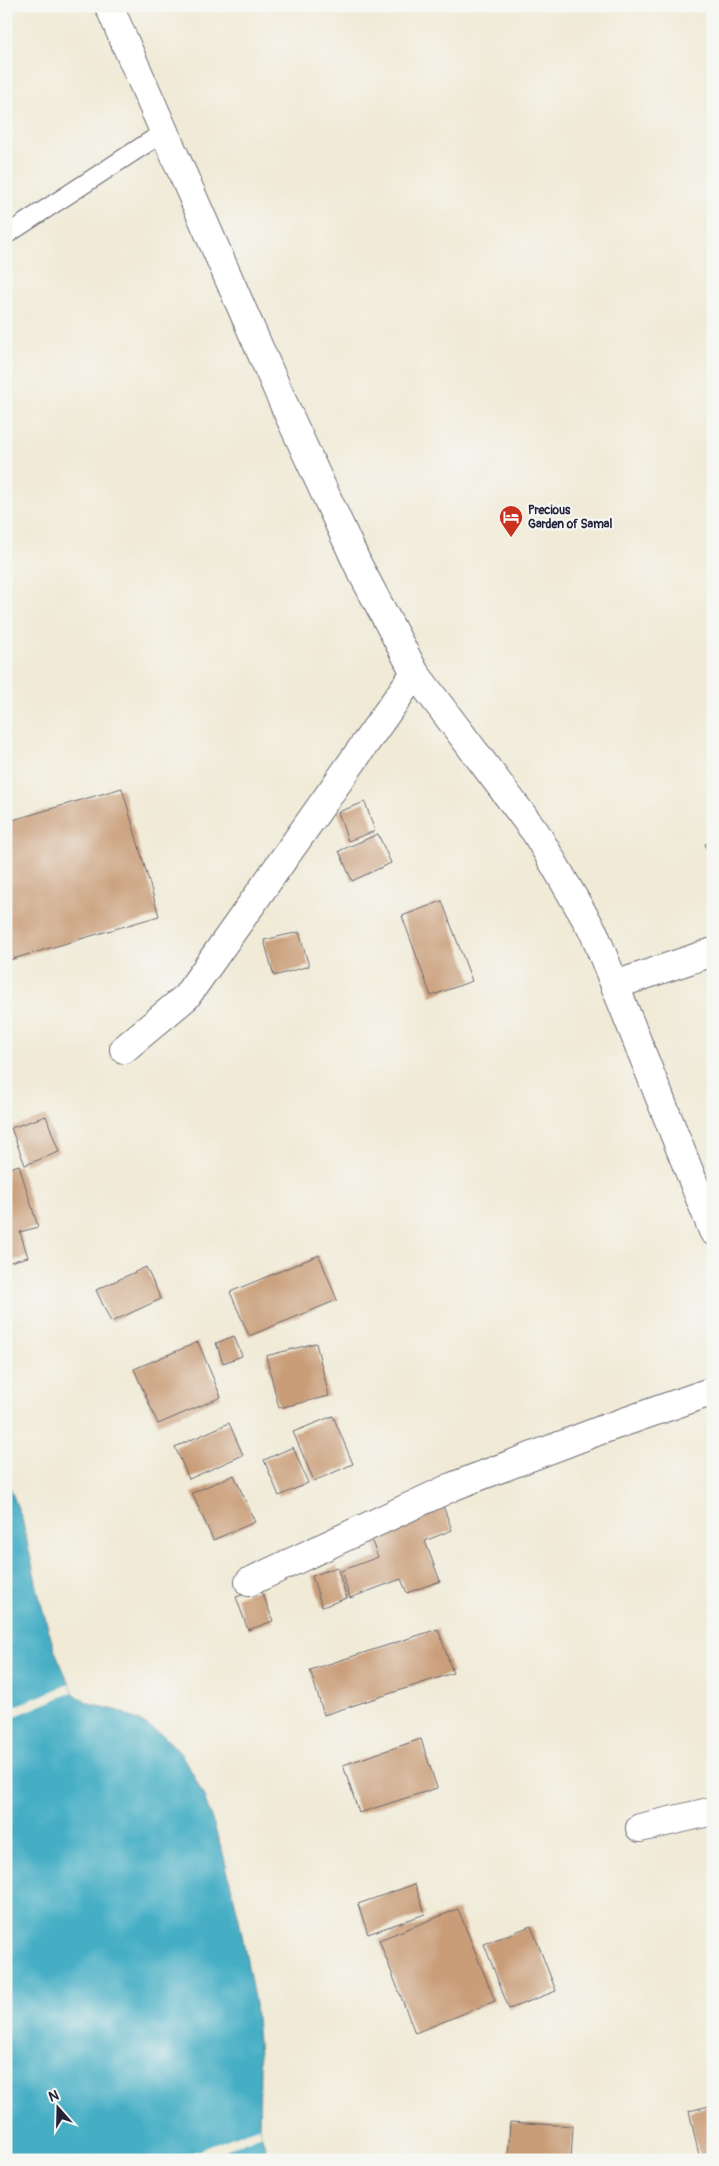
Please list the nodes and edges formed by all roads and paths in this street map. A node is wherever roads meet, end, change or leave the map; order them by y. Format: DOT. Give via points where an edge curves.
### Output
graph roads {
  1 [pos="109,6"];
  2 [pos="164,132"];
  3 [pos="6,235"];
  4 [pos="415,673"];
  5 [pos="713,952"];
  6 [pos="615,985"];
  7 [pos="124,1049"];
  8 [pos="713,1231"];
  9 [pos="713,1392"];
  10 [pos="249,1582"];
  11 [pos="713,1811"];
  12 [pos="640,1828"];
  1 -- 2 [label="street"];
  2 -- 3 [label="lane"];
  2 -- 4 [label="street" via="358,565"];
  4 -- 6 [label="street" via="536,833 594,933"];
  4 -- 7 [label="street" via="186,997"];
  5 -- 6 [label="street"];
  6 -- 8 [label="street"];
  9 -- 10 [label="street" via="454,1486"];
  11 -- 12 [label="street"];
}
